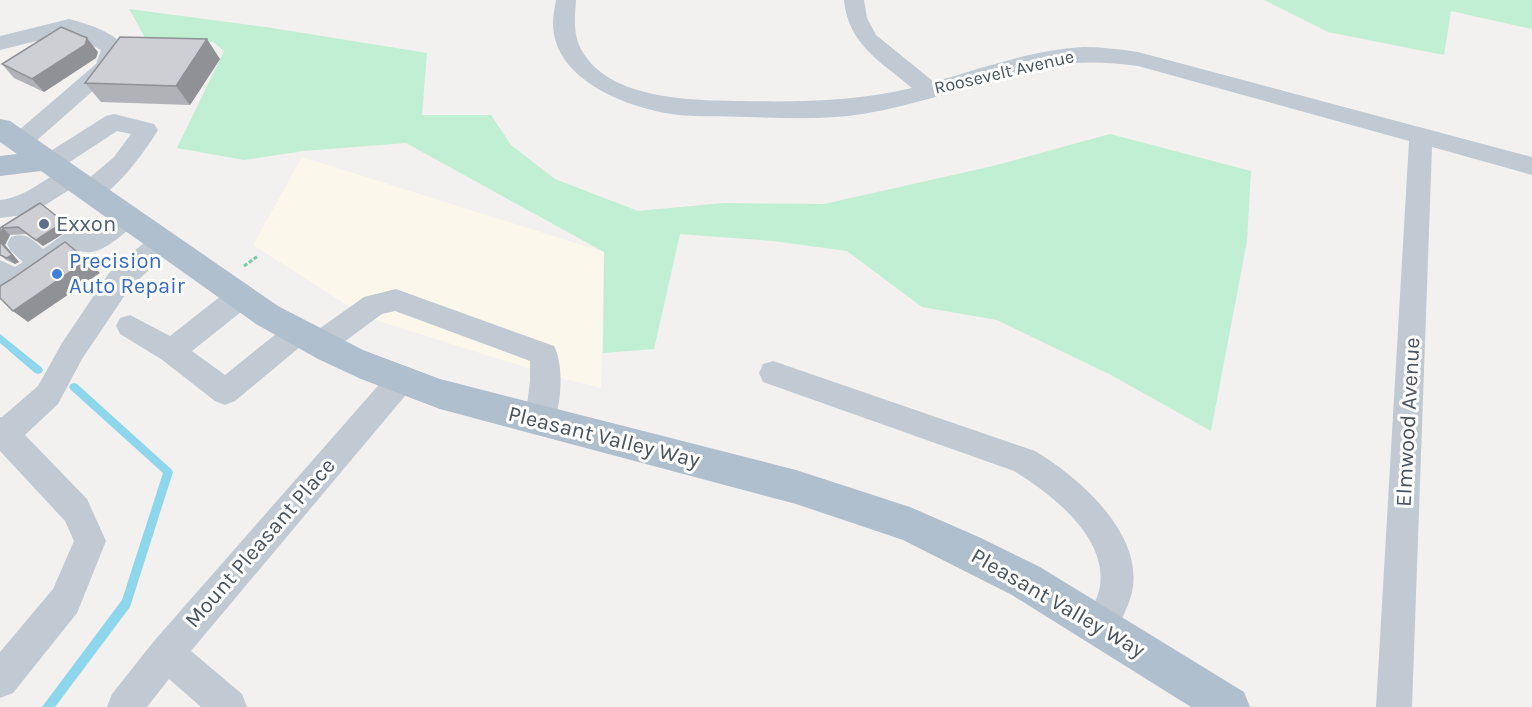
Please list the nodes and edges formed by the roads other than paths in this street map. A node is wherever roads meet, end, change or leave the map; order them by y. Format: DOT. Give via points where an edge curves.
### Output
graph roads {
  1 [pos="566,0"];
  2 [pos="854,0"];
  3 [pos="0,43"];
  4 [pos="928,89"];
  5 [pos="10,135"];
  6 [pos="1421,136"];
  7 [pos="0,166"];
  8 [pos="1532,166"];
  9 [pos="64,173"];
  10 [pos="20,210"];
  11 [pos="128,216"];
  12 [pos="9,235"];
  13 [pos="163,241"];
  14 [pos="42,263"];
  15 [pos="0,270"];
  16 [pos="241,296"];
  17 [pos="130,326"];
  18 [pos="308,339"];
  19 [pos="171,351"];
  20 [pos="773,373"];
  21 [pos="400,381"];
  22 [pos="540,421"];
  23 [pos="3,432"];
  24 [pos="1101,625"];
  25 [pos="166,653"];
  26 [pos="0,680"];
  27 [pos="125,707"];
  28 [pos="229,707"];
  29 [pos="1229,707"];
  30 [pos="1394,707"];
  1 -- 4 [label="street, Roosevelt Avenue" via="566,37 574,58 594,77 652,103 815,111 861,106"];
  2 -- 4 [label="street" via="856,18 867,39"];
  3 -- 5 [label="street" via="69,26 113,47 104,69"];
  4 -- 6 [label="street, Roosevelt Avenue" via="1052,58 1105,55 1138,59"];
  5 -- 9 [label="main road, Pleasant Valley Way"];
  6 -- 8 [label="street, Roosevelt Avenue"];
  6 -- 30 [label="street, Elmwood Avenue"];
  7 -- 9 [label="main road"];
  9 -- 10 [label="street"];
  9 -- 11 [label="main road, Pleasant Valley Way"];
  11 -- 13 [label="main road, Pleasant Valley Way"];
  11 -- 14 [label="street" via="83,246"];
  12 -- 14 [label="street"];
  13 -- 16 [label="main road, Pleasant Valley Way"];
  13 -- 23 [label="street" via="119,280 48,395"];
  14 -- 15 [label="street" via="14,282"];
  16 -- 18 [label="main road, Pleasant Valley Way"];
  16 -- 19 [label="street"];
  17 -- 19 [label="street"];
  18 -- 19 [label="street" via="225,392"];
  18 -- 21 [label="main road, Pleasant Valley Way"];
  18 -- 22 [label="street" via="374,305 396,300 544,354"];
  20 -- 24 [label="street" via="1024,461 1056,482 1085,510 1112,550 1118,584"];
  21 -- 22 [label="main road, Pleasant Valley Way"];
  21 -- 25 [label="street, Mount Pleasant Place"];
  22 -- 24 [label="main road, Pleasant Valley Way" via="853,504 968,551"];
  23 -- 26 [label="street" via="76,510 90,541 65,601"];
  24 -- 29 [label="main road, Pleasant Valley Way"];
  25 -- 27 [label="street, Mount Pleasant Place"];
  25 -- 28 [label="street"];
}
